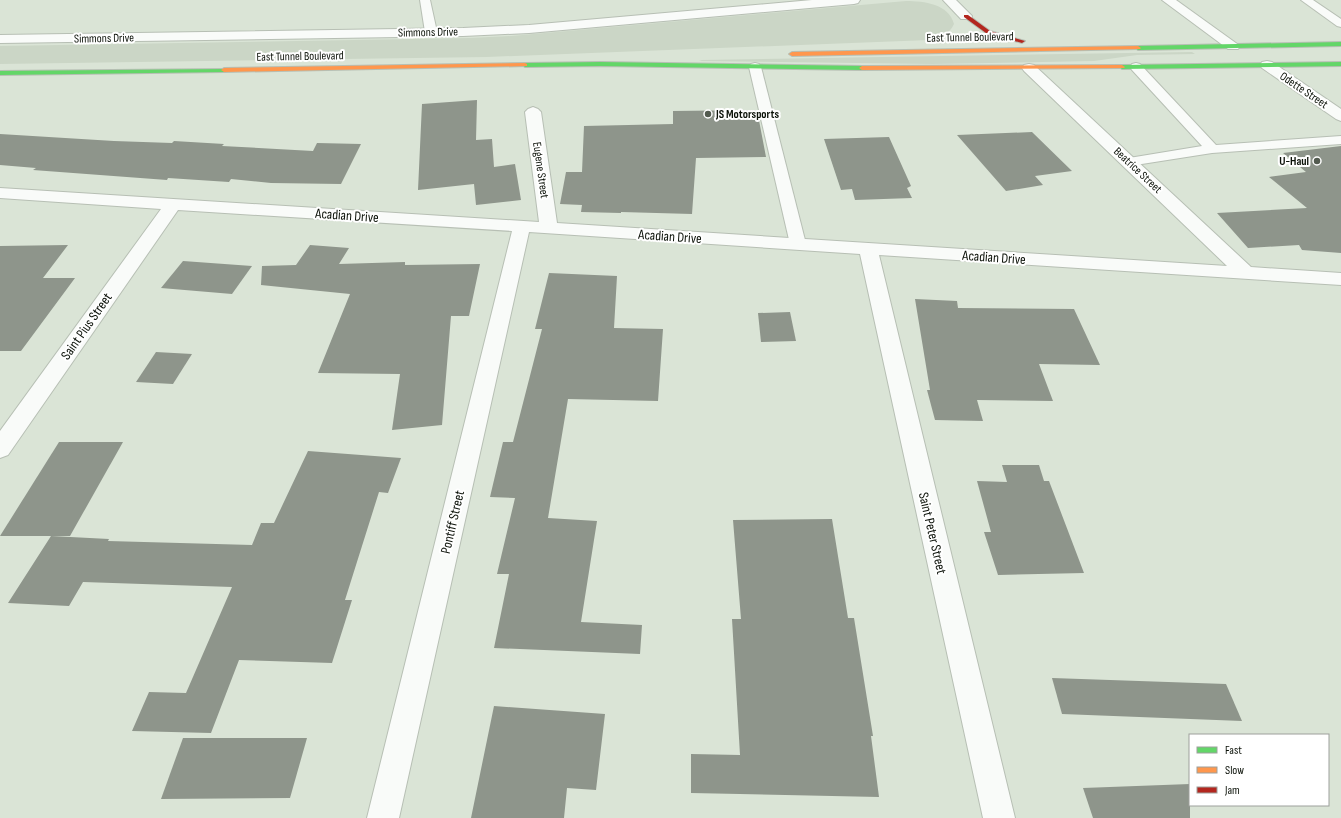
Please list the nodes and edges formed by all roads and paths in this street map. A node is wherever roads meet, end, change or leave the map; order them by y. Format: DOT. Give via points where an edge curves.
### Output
graph roads {
  1 [pos="425,0"];
  2 [pos="854,0"];
  3 [pos="949,0"];
  4 [pos="1168,0"];
  5 [pos="1306,0"];
  6 [pos="966,21"];
  7 [pos="1341,24"];
  8 [pos="430,32"];
  9 [pos="0,39"];
  10 [pos="948,42"];
  11 [pos="1319,44"];
  12 [pos="1341,44"];
  13 [pos="1233,46"];
  14 [pos="1078,48"];
  15 [pos="920,50"];
  16 [pos="784,54"];
  17 [pos="705,56"];
  18 [pos="600,64"];
  19 [pos="1341,64"];
  20 [pos="1267,65"];
  21 [pos="1189,66"];
  22 [pos="754,67"];
  23 [pos="1136,67"];
  24 [pos="1030,68"];
  25 [pos="0,73"];
  26 [pos="533,112"];
  27 [pos="1341,116"];
  28 [pos="1341,140"];
  29 [pos="1212,148"];
  30 [pos="1129,162"];
  31 [pos="0,193"];
  32 [pos="173,204"];
  33 [pos="522,226"];
  34 [pos="549,229"];
  35 [pos="798,244"];
  36 [pos="868,249"];
  37 [pos="1246,273"];
  38 [pos="1341,279"];
  39 [pos="0,448"];
  40 [pos="383,818"];
  41 [pos="999,818"];
  1 -- 8 [label="lane"];
  2 -- 8 [label="street, Simmons Drive" via="529,29"];
  3 -- 6 [label="street"];
  4 -- 13 [label="street"];
  5 -- 7 [label="lane"];
  6 -- 14 [label="main road" via="988,32 1019,41"];
  8 -- 9 [label="street, Simmons Drive"];
  10 -- 15 [label="main road"];
  11 -- 12 [label="main road, East Tunnel Boulevard"];
  11 -- 13 [label="main road, East Tunnel Boulevard"];
  11 -- 20 [label="main road" via="1281,51"];
  13 -- 14 [label="main road, East Tunnel Boulevard"];
  13 -- 21 [label="main road" via="1225,55"];
  14 -- 15 [label="main road, East Tunnel Boulevard"];
  15 -- 16 [label="main road, East Tunnel Boulevard"];
  17 -- 18 [label="main road, East Tunnel Boulevard"];
  18 -- 22 [label="main road, East Tunnel Boulevard"];
  18 -- 25 [label="main road, East Tunnel Boulevard"];
  19 -- 20 [label="main road, East Tunnel Boulevard"];
  20 -- 21 [label="main road, East Tunnel Boulevard"];
  20 -- 27 [label="street, Odette Street"];
  21 -- 23 [label="main road, East Tunnel Boulevard"];
  22 -- 24 [label="main road, East Tunnel Boulevard"];
  22 -- 35 [label="lane"];
  23 -- 24 [label="main road, East Tunnel Boulevard"];
  23 -- 29 [label="lane"];
  24 -- 30 [label="street, Beatrice Street"];
  26 -- 34 [label="street, Eugene Street"];
  28 -- 29 [label="lane"];
  29 -- 30 [label="lane"];
  30 -- 37 [label="street, Beatrice Street"];
  31 -- 32 [label="street, Acadian Drive"];
  32 -- 33 [label="street, Acadian Drive"];
  32 -- 39 [label="street, Saint Pius Street"];
  33 -- 34 [label="street, Acadian Drive"];
  33 -- 40 [label="street, Pontiff Street"];
  34 -- 35 [label="street, Acadian Drive"];
  35 -- 36 [label="street, Acadian Drive"];
  36 -- 37 [label="street, Acadian Drive"];
  36 -- 41 [label="street, Saint Peter Street"];
  37 -- 38 [label="street, Acadian Drive"];
}
